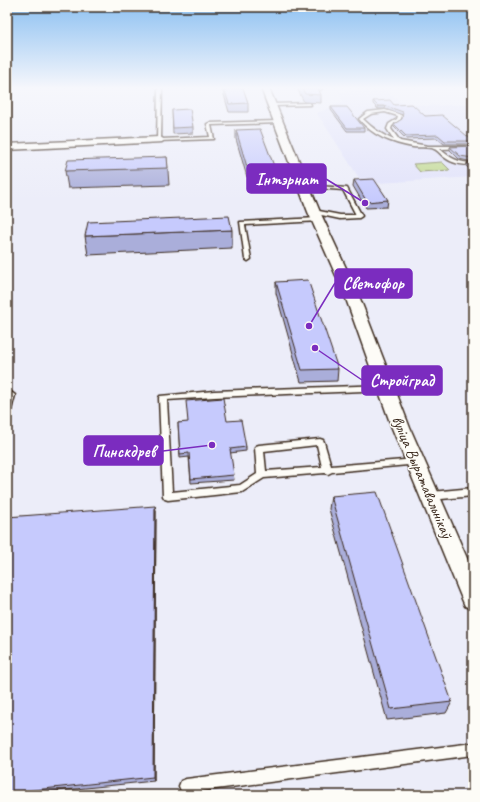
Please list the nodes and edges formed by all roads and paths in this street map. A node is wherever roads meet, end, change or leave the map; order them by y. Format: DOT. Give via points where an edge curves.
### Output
graph roads {
  1 [pos="159,125"];
  2 [pos="209,125"];
  3 [pos="280,125"];
  4 [pos="366,125"];
  5 [pos="390,125"];
  6 [pos="159,140"];
  7 [pos="398,142"];
  8 [pos="473,146"];
  9 [pos="7,147"];
  10 [pos="436,148"];
  11 [pos="473,164"];
  12 [pos="304,186"];
  13 [pos="316,216"];
  14 [pos="248,259"];
  15 [pos="386,388"];
  16 [pos="11,395"];
  17 [pos="7,410"];
  18 [pos="417,462"];
  19 [pos="328,470"];
  20 [pos="262,475"];
  21 [pos="473,492"];
  22 [pos="431,496"];
  23 [pos="473,599"];
  24 [pos="473,749"];
  25 [pos="186,786"];
  1 -- 6 [label="lane"];
  2 -- 6 [label="lane" via="212,138"];
  3 -- 12 [label="street, вуліца Выратавальнікаў"];
  4 -- 7 [label="lane" via="378,135"];
  5 -- 7 [label="lane" via="389,129"];
  6 -- 9 [label="street"];
  7 -- 10 [label="lane"];
  8 -- 10 [label="lane"];
  10 -- 11 [label="lane" via="453,162"];
  12 -- 13 [label="street, вуліца Выратавальнікаў"];
  12 -- 13 [label="lane" via="345,189 359,216"];
  13 -- 14 [label="lane" via="242,223"];
  13 -- 15 [label="street, вуліца Выратавальнікаў" via="352,296"];
  15 -- 18 [label="street, вуліца Выратавальнікаў" via="400,428"];
  15 -- 20 [label="lane" via="163,398 168,496 242,488"];
  16 -- 17 [label="lane"];
  18 -- 19 [label="lane"];
  18 -- 22 [label="street, вуліца Выратавальнікаў"];
  19 -- 20 [label="lane"];
  19 -- 20 [label="lane" via="320,442 259,448"];
  21 -- 22 [label="lane"];
  22 -- 23 [label="street, вуліца Выратавальнікаў"];
  24 -- 25 [label="lane"];
}
